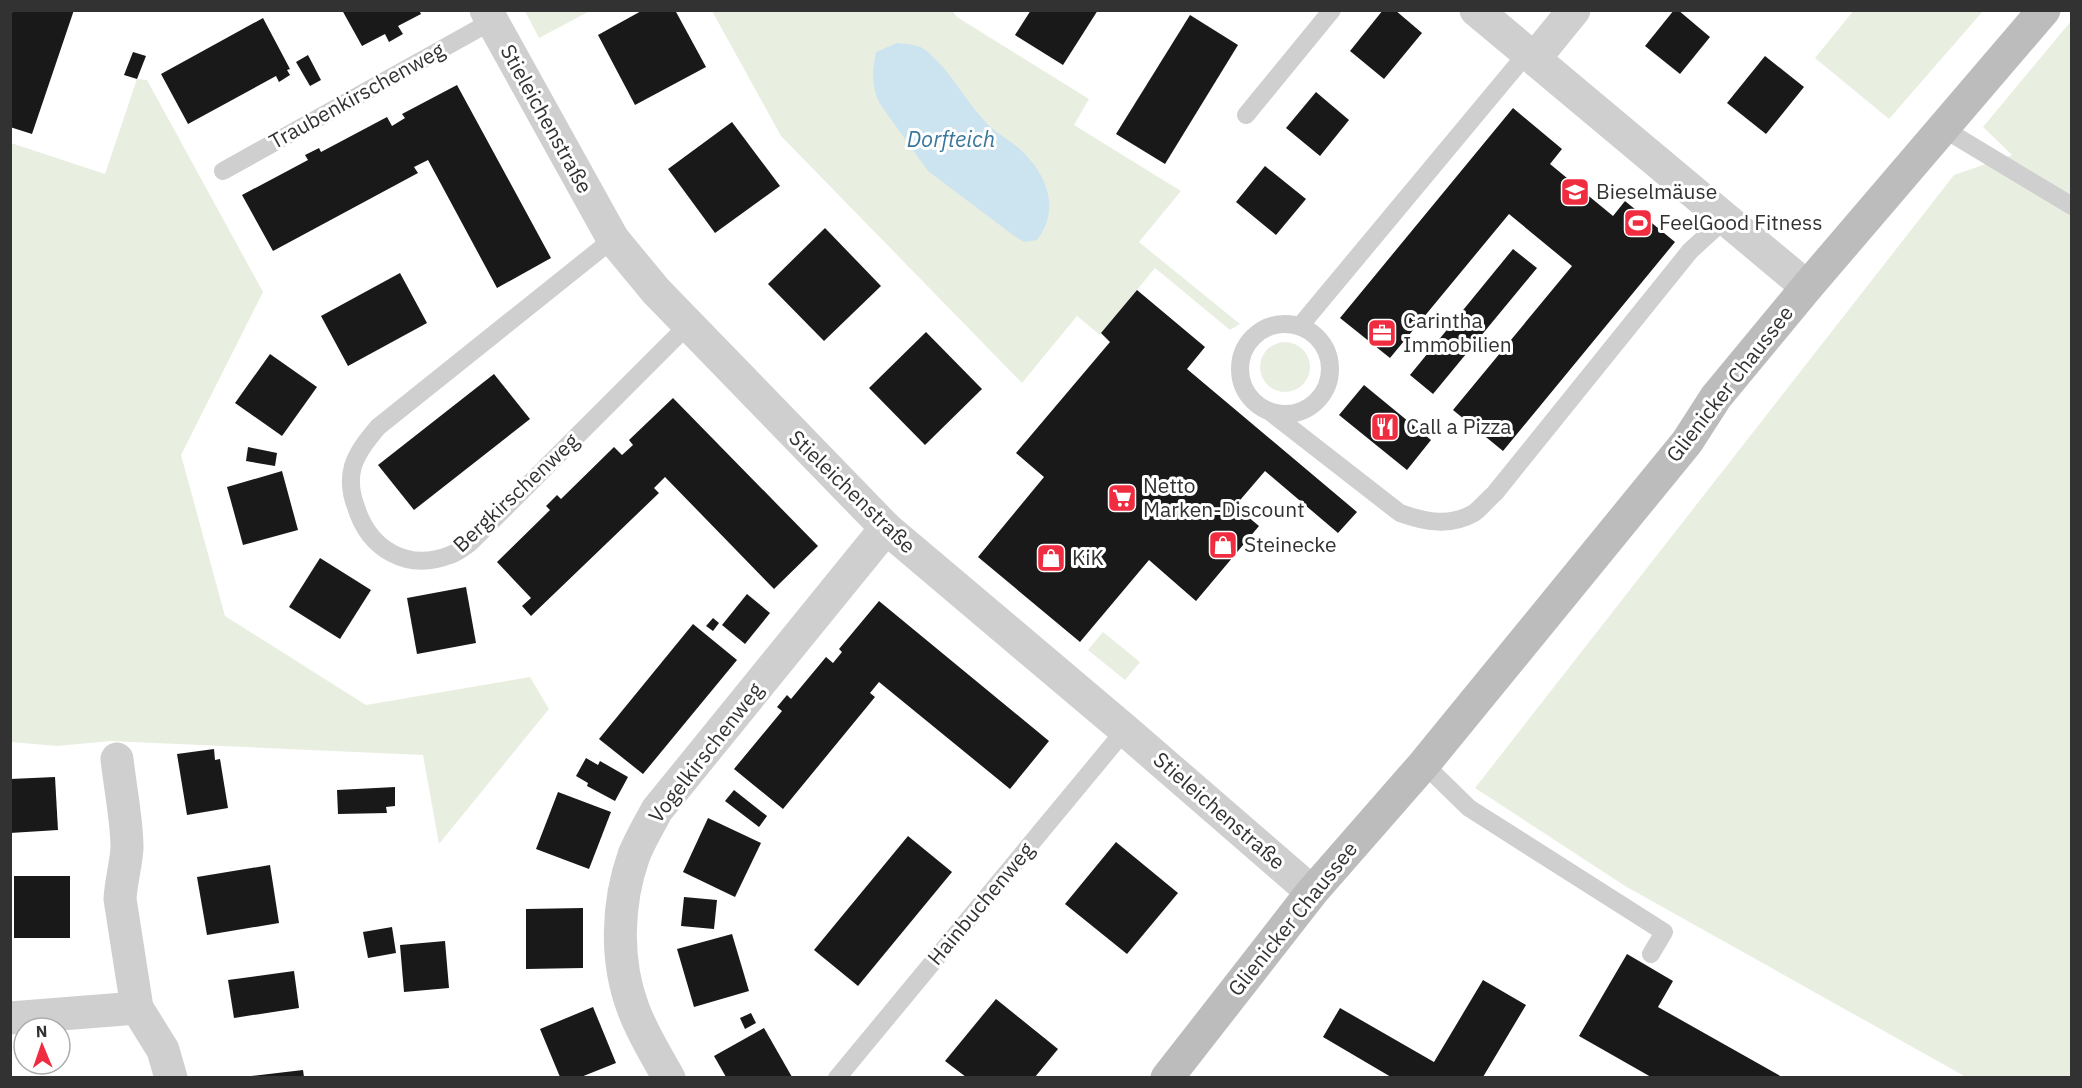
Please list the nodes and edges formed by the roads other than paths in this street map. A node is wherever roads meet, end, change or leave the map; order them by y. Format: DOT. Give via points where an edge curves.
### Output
graph roads {
  1 [pos="1332,10"];
  2 [pos="1476,10"];
  3 [pos="1574,10"];
  4 [pos="2044,10"];
  5 [pos="489,16"];
  6 [pos="1531,55"];
  7 [pos="1246,115"];
  8 [pos="1944,129"];
  9 [pos="223,171"];
  10 [pos="2072,206"];
  11 [pos="1725,219"];
  12 [pos="613,239"];
  13 [pos="1807,287"];
  14 [pos="688,325"];
  15 [pos="1300,326"];
  16 [pos="1269,411"];
  17 [pos="886,528"];
  18 [pos="1125,730"];
  19 [pos="117,759"];
  20 [pos="1424,764"];
  21 [pos="1312,892"];
  22 [pos="1651,954"];
  23 [pos="137,1008"];
  24 [pos="10,1018"];
  25 [pos="171,1077"];
  26 [pos="669,1077"];
  27 [pos="837,1077"];
  28 [pos="1167,1077"];
  1 -- 7 [label="lane"];
  2 -- 6 [label="street"];
  3 -- 6 [label="street"];
  4 -- 8 [label="main road, Glienicker Chaussee"];
  5 -- 9 [label="lane, Traubenkirschenweg"];
  5 -- 12 [label="street, Stieleichenstraße"];
  6 -- 11 [label="street"];
  6 -- 15 [label="lane"];
  8 -- 10 [label="lane"];
  8 -- 13 [label="main road, Glienicker Chaussee"];
  11 -- 13 [label="street"];
  11 -- 16 [label="lane" via="1690,251 1495,493 1475,512 1447,522 1400,513"];
  12 -- 14 [label="street, Stieleichenstraße"];
  12 -- 14 [label="lane, Bergkirschenweg" via="378,427 353,467 351,493 360,521 373,540 404,559 422,561 451,555 470,543"];
  13 -- 20 [label="main road, Glienicker Chaussee" via="1716,397 1687,442"];
  14 -- 17 [label="street, Stieleichenstraße"];
  15 -- 16 [label="lane" via="1281,324 1263,329 1252,337 1240,359 1242,385 1248,396"];
  15 -- 16 [label="lane" via="1312,332 1327,353 1330,366 1325,391 1300,411"];
  17 -- 18 [label="street, Stieleichenstraße"];
  17 -- 26 [label="street, Vogelkirschenweg" via="657,810 634,855 621,912 622,974 640,1025"];
  18 -- 21 [label="street, Stieleichenstraße"];
  18 -- 27 [label="lane, Hainbuchenweg"];
  19 -- 23 [label="street" via="127,846 120,899"];
  20 -- 21 [label="main road, Glienicker Chaussee"];
  20 -- 22 [label="lane" via="1469,808 1665,932"];
  21 -- 28 [label="main road, Glienicker Chaussee"];
  23 -- 24 [label="street"];
  23 -- 25 [label="street" via="163,1050"];
}
